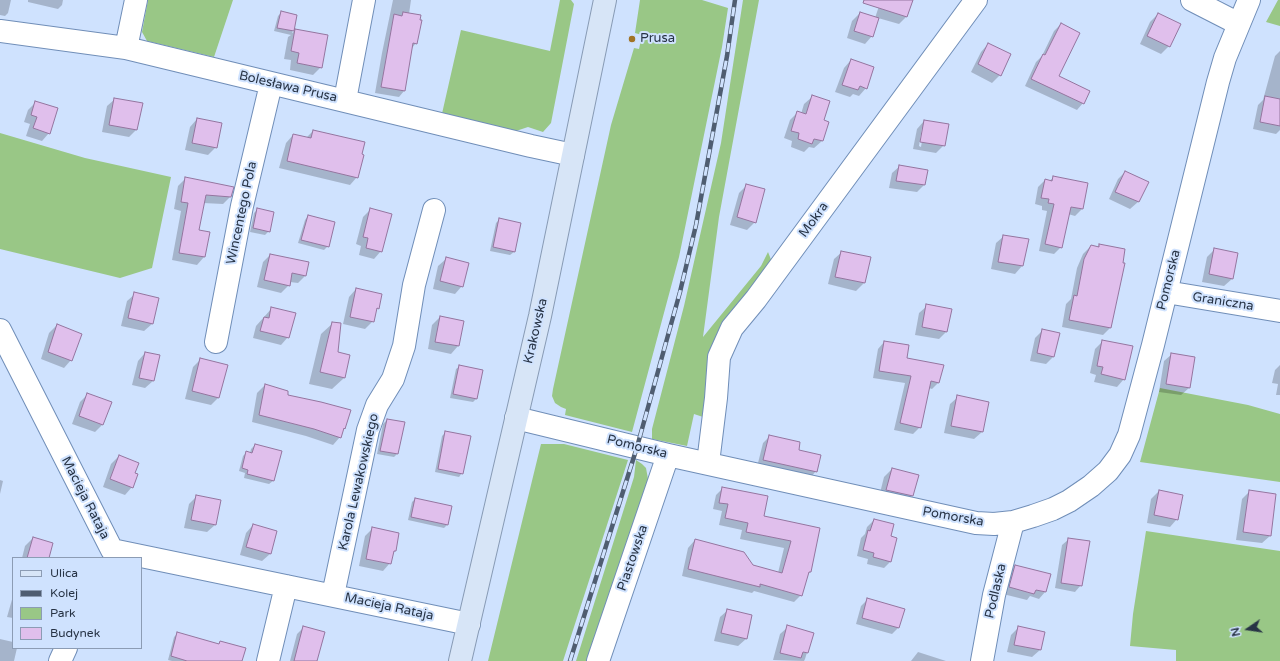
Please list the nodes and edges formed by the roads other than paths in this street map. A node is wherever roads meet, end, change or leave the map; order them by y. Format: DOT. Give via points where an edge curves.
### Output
graph roads {
  1 [pos="136,0"];
  2 [pos="364,0"];
  3 [pos="605,0"];
  4 [pos="976,0"];
  5 [pos="1192,0"];
  6 [pos="1250,0"];
  7 [pos="1239,24"];
  8 [pos="0,31"];
  9 [pos="126,48"];
  10 [pos="271,84"];
  11 [pos="345,100"];
  12 [pos="573,155"];
  13 [pos="434,210"];
  14 [pos="1166,292"];
  15 [pos="1280,311"];
  16 [pos="0,330"];
  17 [pos="216,342"];
  18 [pos="516,418"];
  19 [pos="668,455"];
  20 [pos="708,463"];
  21 [pos="1013,522"];
  22 [pos="110,554"];
  23 [pos="126,557"];
  24 [pos="142,560"];
  25 [pos="286,586"];
  26 [pos="333,595"];
  27 [pos="469,624"];
  28 [pos="66,649"];
  29 [pos="60,661"];
  30 [pos="268,661"];
  31 [pos="460,661"];
  32 [pos="598,661"];
  33 [pos="982,661"];
  1 -- 9 [label="street"];
  2 -- 11 [label="street"];
  3 -- 12 [label="main road, Krakowska"];
  4 -- 20 [label="street, Mokra" via="732,328 719,357"];
  5 -- 7 [label="street"];
  6 -- 7 [label="street, Pomorska"];
  7 -- 14 [label="street, Pomorska" via="1218,82"];
  8 -- 9 [label="street, Bolesława Prusa"];
  9 -- 10 [label="street, Bolesława Prusa"];
  10 -- 11 [label="street, Bolesława Prusa"];
  10 -- 17 [label="street, Wincentego Pola" via="242,206"];
  11 -- 12 [label="street, Bolesława Prusa"];
  12 -- 18 [label="main road, Krakowska"];
  13 -- 26 [label="street, Karola Lewakowskiego" via="414,285 404,346 393,379 377,405 368,430"];
  14 -- 15 [label="street, Graniczna"];
  14 -- 21 [label="street, Pomorska" via="1129,435 1120,455 1092,486 1069,501"];
  16 -- 22 [label="street, Macieja Rataja"];
  18 -- 19 [label="street, Pomorska"];
  18 -- 27 [label="main road, Krakowska"];
  19 -- 20 [label="street, Pomorska"];
  19 -- 32 [label="street, Piastowska"];
  20 -- 21 [label="street, Pomorska" via="976,523"];
  21 -- 33 [label="street, Podlaska" via="994,595"];
  22 -- 23 [label="street, Macieja Rataja"];
  24 -- 25 [label="street, Macieja Rataja"];
  25 -- 26 [label="street, Macieja Rataja"];
  25 -- 30 [label="street"];
  26 -- 27 [label="street, Macieja Rataja"];
  27 -- 31 [label="main road, Krakowska"];
  28 -- 29 [label="street"];
}
